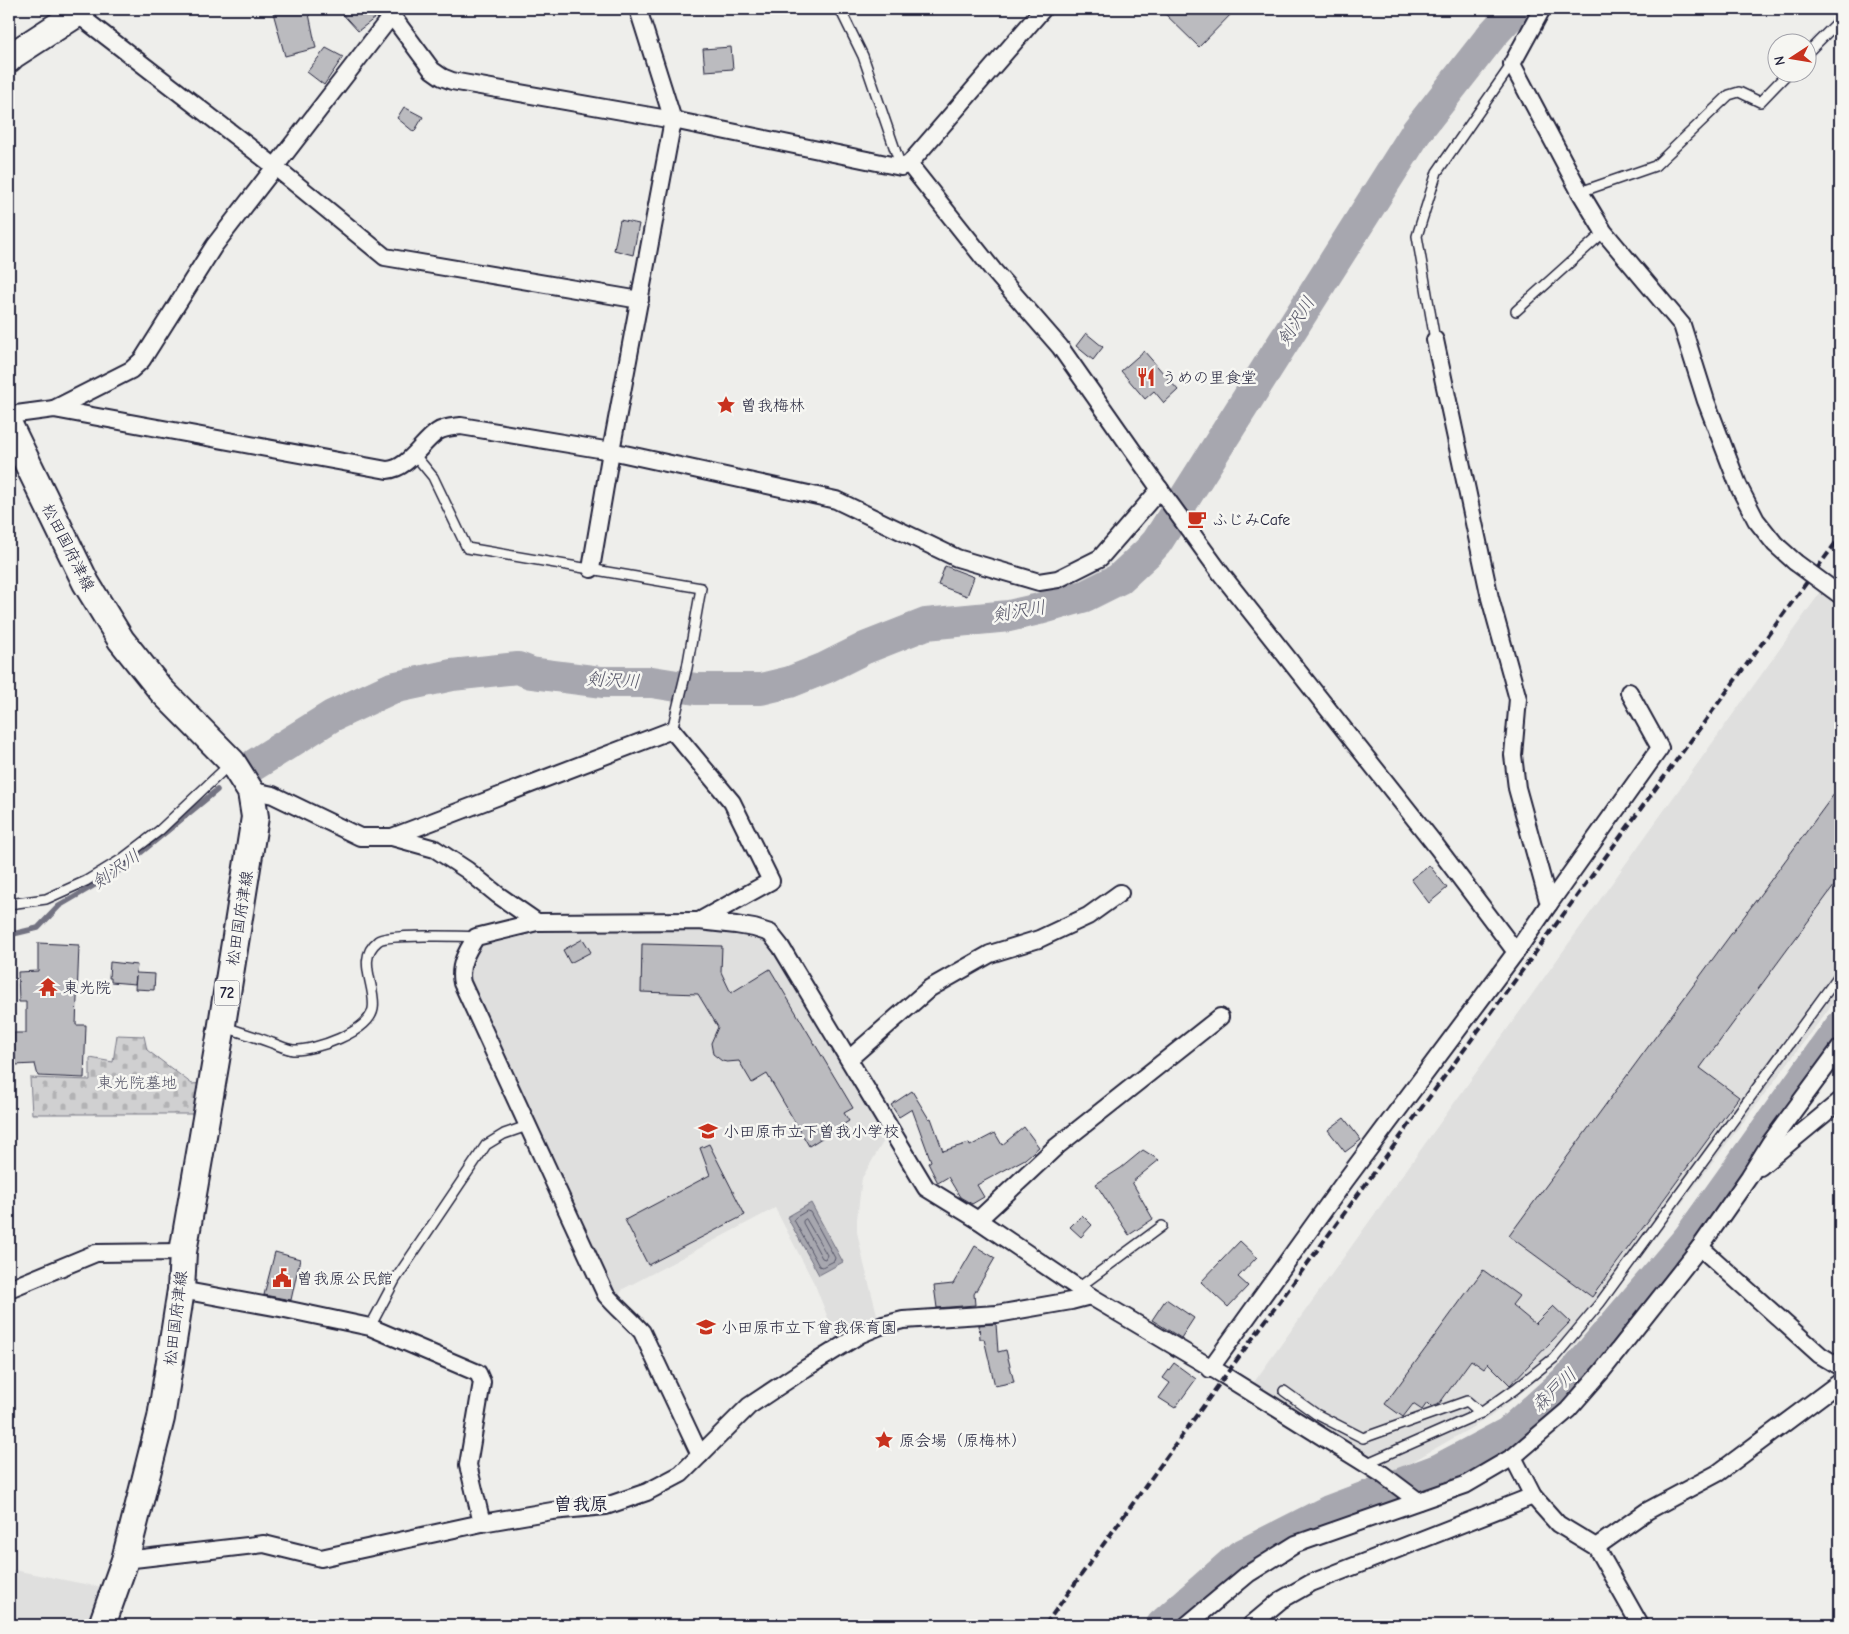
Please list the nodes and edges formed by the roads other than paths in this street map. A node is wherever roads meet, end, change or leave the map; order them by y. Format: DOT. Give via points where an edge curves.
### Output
graph roads {
  1 [pos="638,9"];
  2 [pos="840,9"];
  3 [pos="1043,9"];
  4 [pos="1542,9"];
  5 [pos="80,11"];
  6 [pos="390,12"];
  7 [pos="1840,20"];
  8 [pos="1816,44"];
  9 [pos="9,59"];
  10 [pos="1512,64"];
  11 [pos="1779,82"];
  12 [pos="673,120"];
  13 [pos="905,165"];
  14 [pos="274,166"];
  15 [pos="1580,192"];
  16 [pos="1604,232"];
  17 [pos="640,300"];
  18 [pos="1516,311"];
  19 [pos="1435,340"];
  20 [pos="54,409"];
  21 [pos="9,415"];
  22 [pos="9,425"];
  23 [pos="611,451"];
  24 [pos="414,454"];
  25 [pos="1163,494"];
  26 [pos="591,569"];
  27 [pos="1840,595"];
  28 [pos="1629,692"];
  29 [pos="672,730"];
  30 [pos="232,762"];
  31 [pos="251,792"];
  32 [pos="392,836"];
  33 [pos="1120,893"];
  34 [pos="9,904"];
  35 [pos="1549,904"];
  36 [pos="699,921"];
  37 [pos="537,922"];
  38 [pos="476,937"];
  39 [pos="1516,952"];
  40 [pos="1840,974"];
  41 [pos="1220,1017"];
  42 [pos="222,1026"];
  43 [pos="1840,1048"];
  44 [pos="849,1059"];
  45 [pos="1840,1101"];
  46 [pos="527,1126"];
  47 [pos="1749,1177"];
  48 [pos="978,1220"];
  49 [pos="1162,1226"];
  50 [pos="1698,1250"];
  51 [pos="183,1252"];
  52 [pos="9,1289"];
  53 [pos="181,1290"];
  54 [pos="1084,1292"];
  55 [pos="370,1327"];
  56 [pos="1840,1367"];
  57 [pos="1210,1369"];
  58 [pos="1840,1382"];
  59 [pos="1284,1391"];
  60 [pos="1481,1413"];
  61 [pos="700,1455"];
  62 [pos="1513,1457"];
  63 [pos="1365,1464"];
  64 [pos="1533,1496"];
  65 [pos="1418,1501"];
  66 [pos="482,1523"];
  67 [pos="1596,1548"];
  68 [pos="125,1560"];
  69 [pos="102,1625"];
  70 [pos="1188,1625"];
  71 [pos="1252,1625"];
  72 [pos="1640,1625"];
  1 -- 12 [label="street"];
  2 -- 13 [label="lane" via="863,56"];
  3 -- 13 [label="street"];
  4 -- 10 [label="street"];
  5 -- 9 [label="main road"];
  5 -- 14 [label="street"];
  6 -- 12 [label="street" via="432,70 452,81"];
  6 -- 14 [label="street"];
  7 -- 8 [label="lane"];
  10 -- 15 [label="street"];
  10 -- 19 [label="lane" via="1437,172 1417,236"];
  11 -- 15 [label="lane" via="1760,102 1739,92 1729,95 1654,166"];
  12 -- 13 [label="street"];
  12 -- 17 [label="street"];
  13 -- 25 [label="street" via="1060,346"];
  14 -- 17 [label="street" via="385,257"];
  14 -- 20 [label="street" via="198,268 142,360 131,370"];
  15 -- 16 [label="street"];
  16 -- 18 [label="lane"];
  16 -- 27 [label="street, bridge" via="1682,325 1706,402 1756,520 1795,562"];
  17 -- 23 [label="street"];
  19 -- 35 [label="street" via="1490,598 1518,699 1513,755 1517,788"];
  20 -- 21 [label="street"];
  20 -- 24 [label="street" via="382,470 398,468"];
  22 -- 30 [label="main road, 松田国府津線 / 72" via="86,583 121,640 161,690"];
  23 -- 24 [label="street" via="461,426 437,432"];
  23 -- 25 [label="street" via="836,500 957,558 1039,582 1058,580 1100,558"];
  23 -- 26 [label="street"];
  24 -- 26 [label="lane" via="432,477 467,548"];
  25 -- 39 [label="street" via="1222,575 1437,846"];
  26 -- 29 [label="lane" via="701,588"];
  28 -- 35 [label="street" via="1660,748"];
  29 -- 32 [label="street"];
  29 -- 36 [label="street" via="732,802 771,881"];
  30 -- 31 [label="main road, 松田国府津線 / 72"];
  30 -- 34 [label="lane" via="160,830 122,859 86,881 46,899"];
  31 -- 32 [label="street" via="273,794 360,837"];
  31 -- 42 [label="main road, 松田国府津線 / 72" via="254,817"];
  32 -- 37 [label="street" via="435,849"];
  33 -- 44 [label="street" via="1088,916 1039,939 990,954 930,988"];
  35 -- 39 [label="street"];
  36 -- 37 [label="street"];
  36 -- 44 [label="street" via="770,933"];
  37 -- 38 [label="street"];
  38 -- 42 [label="lane" via="380,939 367,959 374,1008 370,1019 356,1031 314,1048 292,1050"];
  38 -- 46 [label="street" via="466,954 460,974 462,983"];
  39 -- 57 [label="street"];
  40 -- 60 [label="lane" via="1600,1303 1554,1358"];
  41 -- 48 [label="street" via="1056,1147"];
  42 -- 51 [label="main road, 松田国府津線 / 72"];
  43 -- 47 [label="street"];
  44 -- 48 [label="street" via="926,1188"];
  45 -- 47 [label="street"];
  46 -- 55 [label="lane" via="486,1145 396,1280"];
  46 -- 61 [label="street" via="606,1296 642,1332"];
  47 -- 50 [label="street"];
  48 -- 54 [label="street"];
  49 -- 54 [label="lane"];
  50 -- 56 [label="street" via="1700,1248 1820,1355"];
  50 -- 62 [label="street" via="1568,1410"];
  51 -- 52 [label="street" via="96,1253"];
  51 -- 53 [label="main road, 松田国府津線 / 72"];
  53 -- 55 [label="street"];
  53 -- 68 [label="main road, 松田国府津線 / 72" via="161,1418"];
  54 -- 57 [label="street"];
  54 -- 61 [label="street" via="1071,1301 997,1314 903,1320 861,1334 749,1406"];
  55 -- 66 [label="street" via="478,1373 482,1382 468,1464"];
  57 -- 63 [label="street"];
  58 -- 67 [label="street" via="1718,1473 1647,1511"];
  59 -- 60 [label="lane" via="1316,1414 1363,1438 1467,1401"];
  60 -- 63 [label="lane"];
  61 -- 66 [label="street" via="681,1474 647,1492 606,1506"];
  62 -- 64 [label="street"];
  62 -- 65 [label="street" via="1465,1485"];
  63 -- 65 [label="street"];
  64 -- 67 [label="street" via="1558,1524"];
  64 -- 71 [label="street" via="1311,1583 1281,1600"];
  65 -- 70 [label="street" via="1296,1544 1248,1574"];
  66 -- 68 [label="street" via="321,1558 264,1544"];
  67 -- 72 [label="street"];
  68 -- 69 [label="main road, 松田国府津線 / 72"];
}
